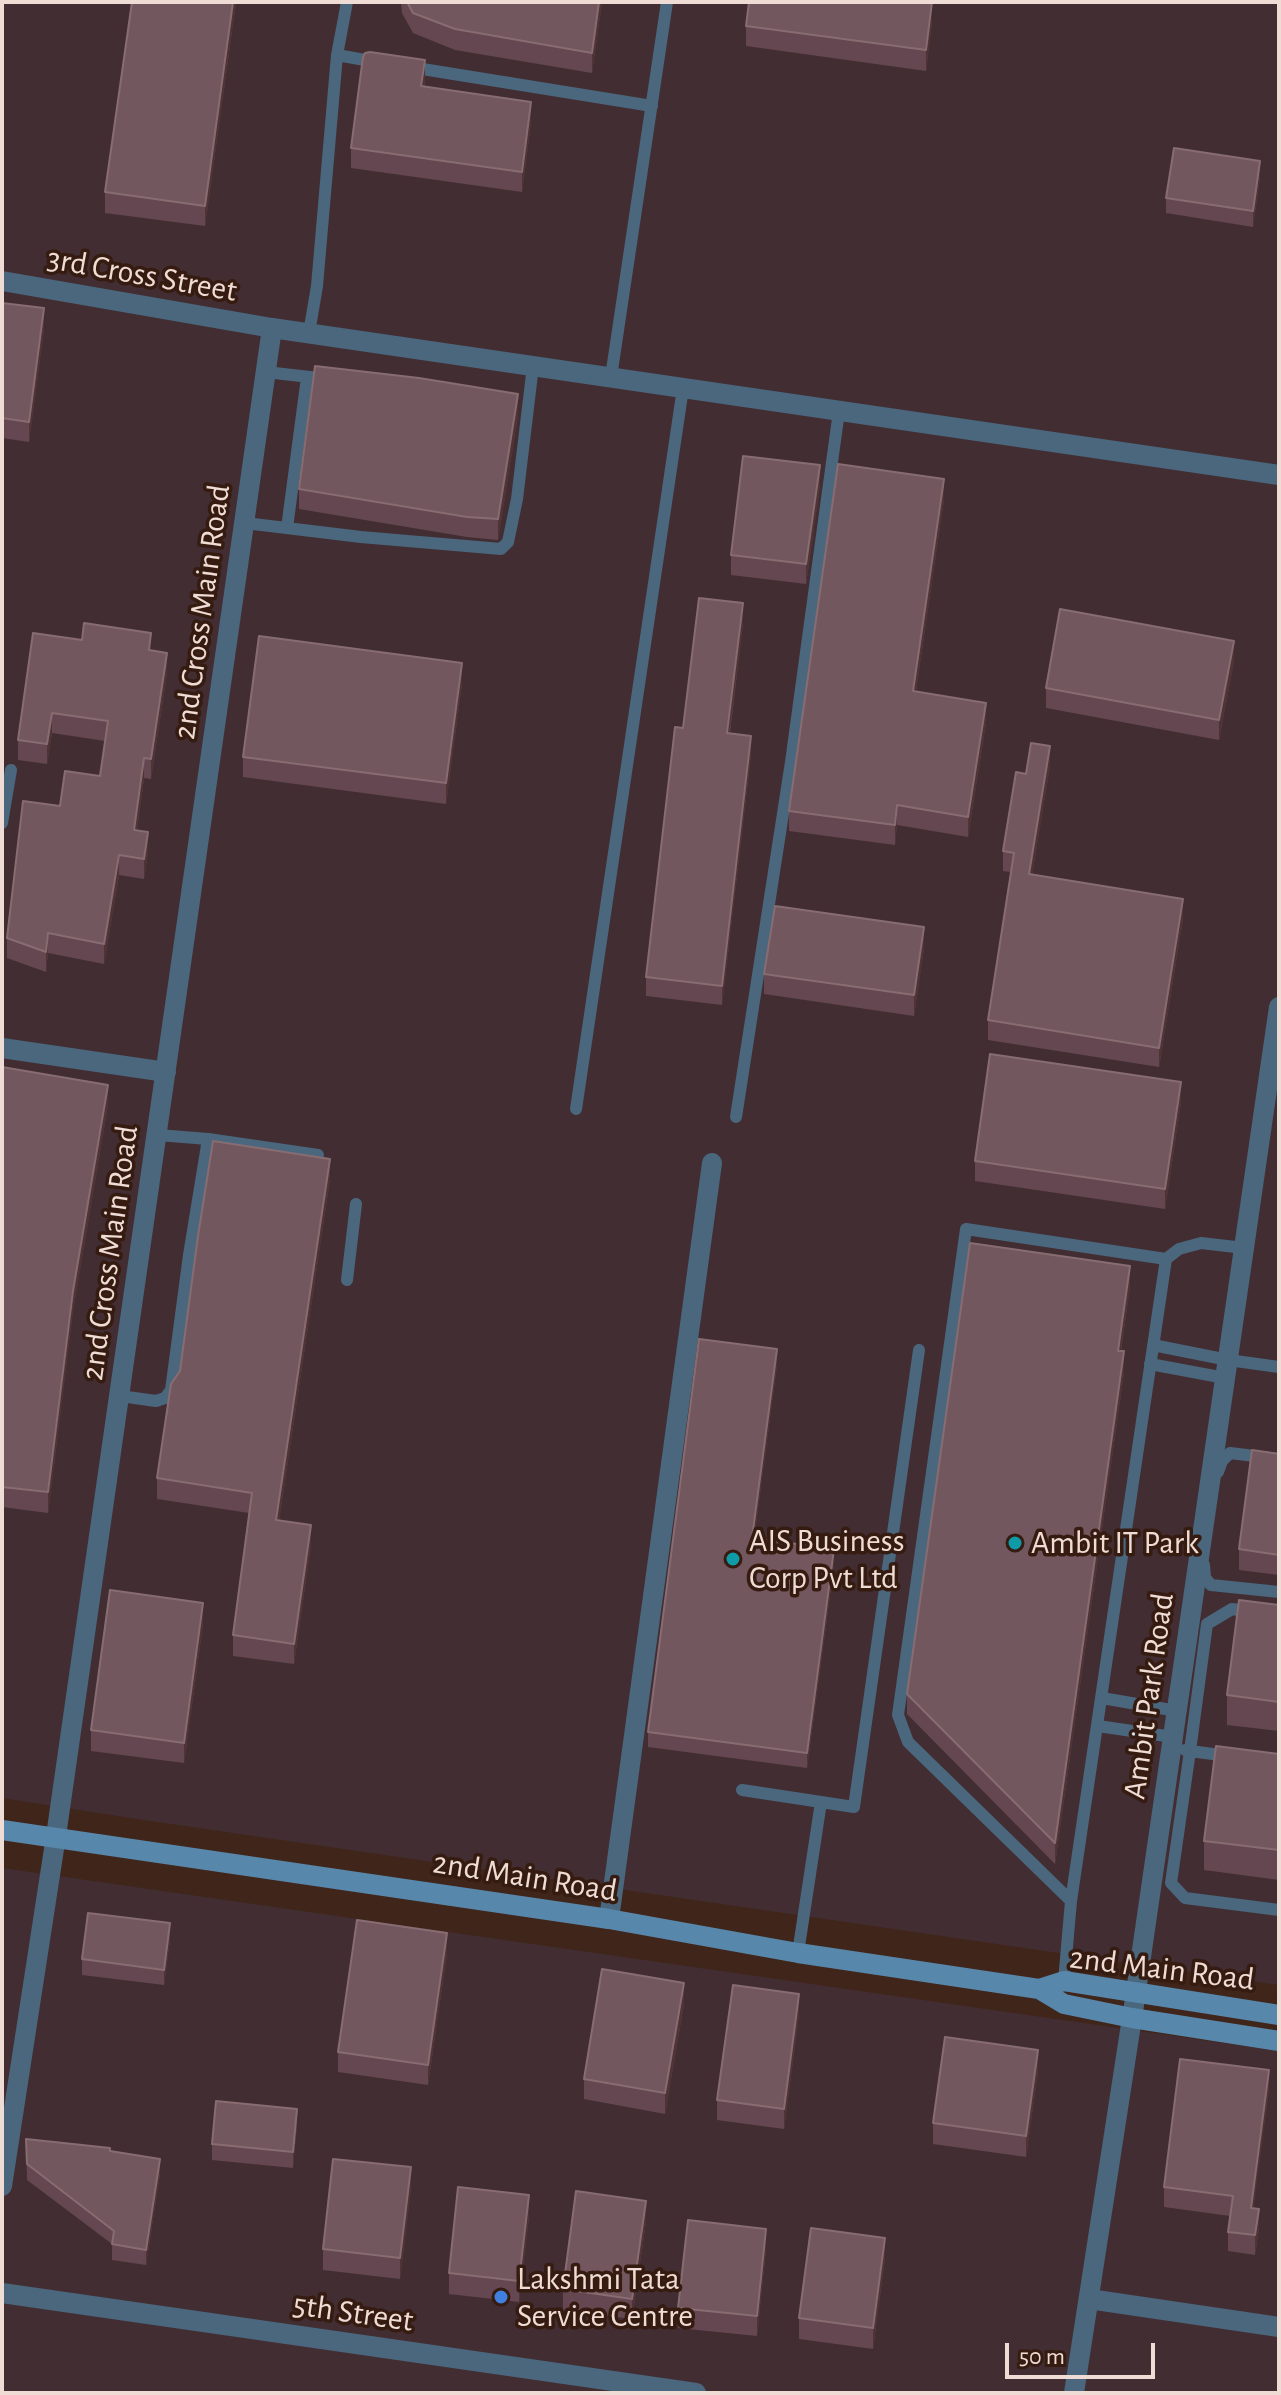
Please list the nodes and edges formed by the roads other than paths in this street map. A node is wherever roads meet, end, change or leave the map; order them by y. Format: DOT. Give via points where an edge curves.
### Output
graph roads {
  1 [pos="347,2"];
  2 [pos="667,2"];
  3 [pos="337,55"];
  4 [pos="385,63"];
  5 [pos="400,65"];
  6 [pos="652,106"];
  7 [pos="2,281"];
  8 [pos="272,328"];
  9 [pos="309,333"];
  10 [pos="533,366"];
  11 [pos="266,372"];
  12 [pos="307,377"];
  13 [pos="611,377"];
  14 [pos="339,380"];
  15 [pos="683,388"];
  16 [pos="513,400"];
  17 [pos="529,402"];
  18 [pos="839,411"];
  19 [pos="1279,475"];
  20 [pos="245,523"];
  21 [pos="287,528"];
  22 [pos="11,770"];
  23 [pos="2,823"];
  24 [pos="1279,1007"];
  25 [pos="2,1048"];
  26 [pos="166,1072"];
  27 [pos="576,1109"];
  28 [pos="736,1117"];
  29 [pos="158,1135"];
  30 [pos="208,1139"];
  31 [pos="318,1155"];
  32 [pos="712,1163"];
  33 [pos="356,1204"];
  34 [pos="1244,1248"];
  35 [pos="1166,1259"];
  36 [pos="347,1280"];
  37 [pos="1153,1345"];
  38 [pos="919,1350"];
  39 [pos="1150,1364"];
  40 [pos="1279,1367"];
  41 [pos="1226,1369"];
  42 [pos="120,1396"];
  43 [pos="1279,1459"];
  44 [pos="1211,1494"];
  45 [pos="1201,1565"];
  46 [pos="1279,1592"];
  47 [pos="1279,1615"];
  48 [pos="1102,1698"];
  49 [pos="1177,1711"];
  50 [pos="1098,1726"];
  51 [pos="1178,1746"];
  52 [pos="1234,1756"];
  53 [pos="742,1790"];
  54 [pos="821,1802"];
  55 [pos="2,1830"];
  56 [pos="56,1836"];
  57 [pos="1071,1901"];
  58 [pos="1279,1910"];
  59 [pos="609,1919"];
  60 [pos="798,1953"];
  61 [pos="1064,1981"];
  62 [pos="1039,1989"];
  63 [pos="1136,1993"];
  64 [pos="1279,2015"];
  65 [pos="1132,2018"];
  66 [pos="1279,2041"];
  67 [pos="2,2186"];
  68 [pos="2,2293"];
  69 [pos="1089,2299"];
  70 [pos="1279,2327"];
  71 [pos="696,2393"];
  72 [pos="1074,2393"];
  1 -- 3 [label="lane"];
  2 -- 6 [label="lane"];
  3 -- 4 [label="lane"];
  3 -- 9 [label="lane"];
  5 -- 6 [label="lane"];
  6 -- 13 [label="lane"];
  7 -- 8 [label="street, 3rd Cross Street"];
  8 -- 9 [label="street, 3rd Cross Street"];
  8 -- 11 [label="street, 2nd Cross Main Road"];
  9 -- 10 [label="street, 3rd Cross Street"];
  10 -- 13 [label="street, 3rd Cross Street"];
  10 -- 17 [label="lane"];
  11 -- 12 [label="lane"];
  11 -- 20 [label="street, 2nd Cross Main Road"];
  12 -- 14 [label="lane"];
  12 -- 21 [label="lane"];
  13 -- 15 [label="street, 3rd Cross Street"];
  15 -- 18 [label="street, 3rd Cross Street"];
  15 -- 27 [label="lane"];
  16 -- 17 [label="lane"];
  17 -- 21 [label="lane" via="517,499 508,542 501,549"];
  18 -- 19 [label="street, 3rd Cross Street"];
  18 -- 28 [label="lane"];
  20 -- 21 [label="lane"];
  20 -- 26 [label="street, 2nd Cross Main Road"];
  22 -- 23 [label="lane"];
  24 -- 34 [label="street, Ambit Park Road"];
  25 -- 26 [label="street"];
  26 -- 29 [label="street, 2nd Cross Main Road"];
  29 -- 30 [label="lane"];
  29 -- 42 [label="street, 2nd Cross Main Road"];
  30 -- 31 [label="lane"];
  30 -- 42 [label="lane" via="171,1390 156,1401"];
  32 -- 59 [label="street"];
  33 -- 36 [label="lane"];
  34 -- 35 [label="lane" via="1201,1243"];
  34 -- 41 [label="street, Ambit Park Road"];
  35 -- 37 [label="lane"];
  35 -- 57 [label="lane" via="966,1229 898,1715 908,1742"];
  37 -- 39 [label="lane"];
  37 -- 41 [label="lane"];
  38 -- 54 [label="lane" via="854,1807"];
  39 -- 41 [label="lane"];
  39 -- 48 [label="lane"];
  40 -- 41 [label="lane"];
  41 -- 44 [label="street, Ambit Park Road"];
  42 -- 56 [label="street, 2nd Cross Main Road"];
  43 -- 44 [label="lane" via="1230,1453 1218,1468"];
  44 -- 45 [label="street, Ambit Park Road"];
  45 -- 46 [label="lane" via="1211,1585"];
  45 -- 49 [label="street, Ambit Park Road"];
  47 -- 51 [label="lane" via="1232,1609 1207,1624"];
  48 -- 49 [label="lane"];
  48 -- 50 [label="lane"];
  49 -- 51 [label="street, Ambit Park Road"];
  50 -- 51 [label="lane"];
  50 -- 57 [label="lane"];
  51 -- 52 [label="lane"];
  51 -- 58 [label="lane" via="1171,1883 1185,1898"];
  51 -- 63 [label="street, Ambit Park Road"];
  53 -- 54 [label="lane"];
  54 -- 60 [label="lane"];
  55 -- 56 [label="main road, 2nd Main Road"];
  56 -- 59 [label="main road, 2nd Main Road"];
  56 -- 67 [label="street, 2nd Cross Main Road"];
  57 -- 61 [label="lane"];
  59 -- 60 [label="main road, 2nd Main Road"];
  60 -- 62 [label="main road, 2nd Main Road"];
  61 -- 62 [label="main road, 2nd Main Road"];
  61 -- 63 [label="main road, 2nd Main Road"];
  62 -- 65 [label="main road, 2nd Main Road" via="1064,2004"];
  63 -- 64 [label="main road, 2nd Main Road"];
  63 -- 65 [label="street, Ambit Park Road"];
  65 -- 66 [label="main road, 2nd Main Road"];
  65 -- 69 [label="street, Ambit Park Road"];
  68 -- 71 [label="street, 5th Street"];
  69 -- 70 [label="street"];
  69 -- 72 [label="street, Ambit Park Road"];
}
